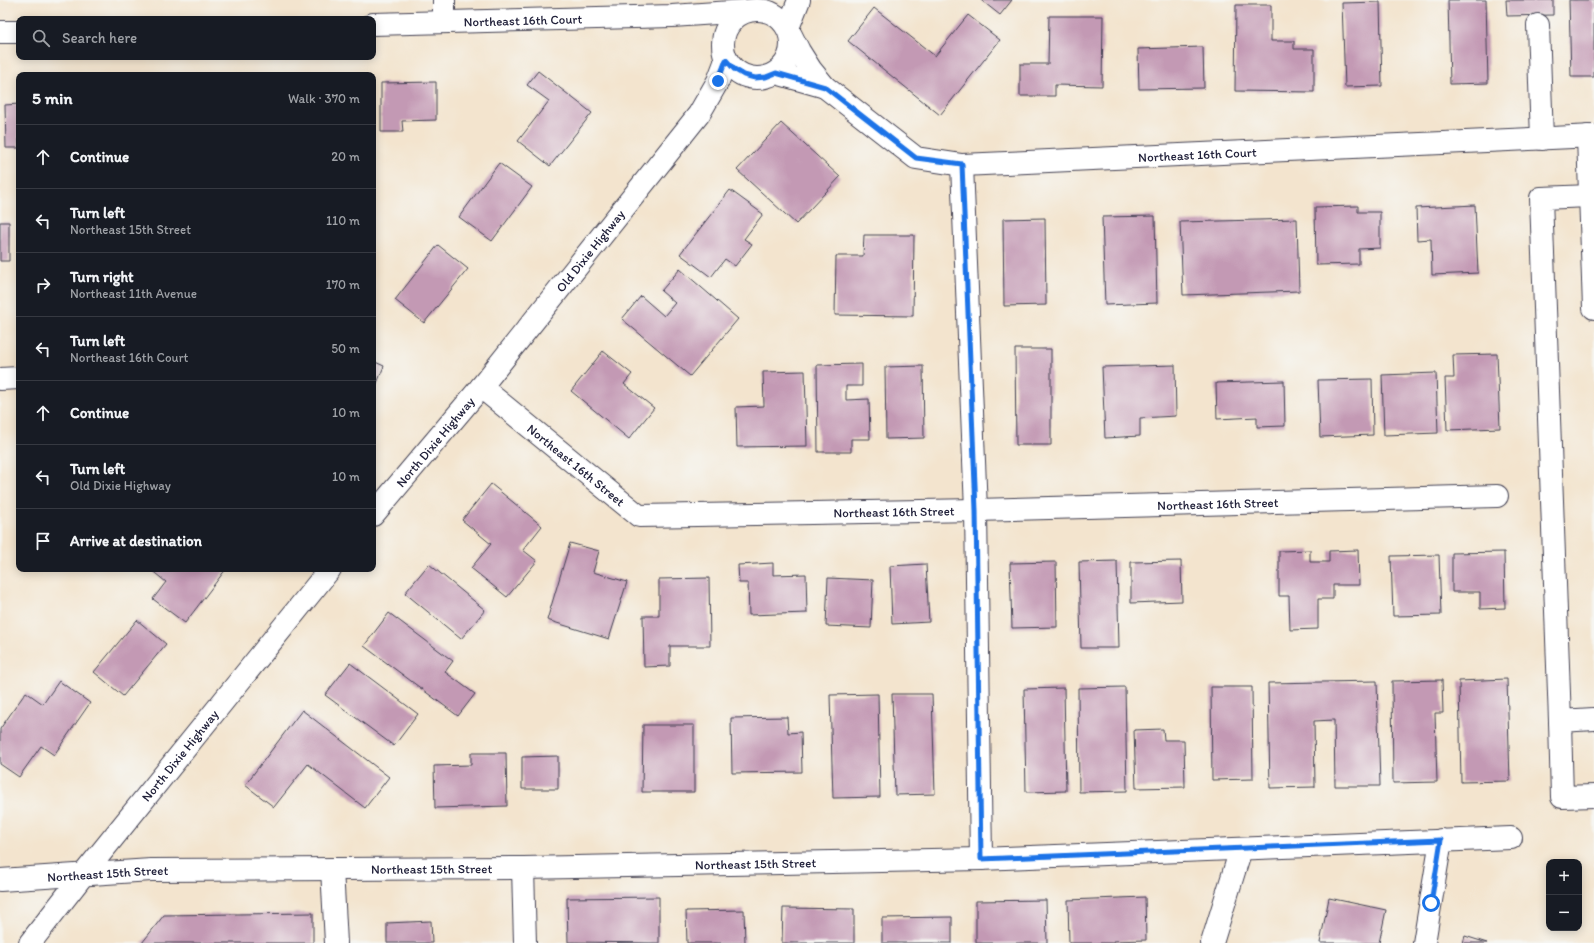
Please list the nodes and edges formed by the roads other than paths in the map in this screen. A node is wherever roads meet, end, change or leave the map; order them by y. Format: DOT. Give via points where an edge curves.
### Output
graph roads {
  1 [pos="444,0"];
  2 [pos="779,0"];
  3 [pos="798,0"];
  4 [pos="752,10"];
  5 [pos="672,16"];
  6 [pos="444,22"];
  7 [pos="376,24"];
  8 [pos="1538,25"];
  9 [pos="790,31"];
  10 [pos="0,32"];
  11 [pos="16,32"];
  12 [pos="725,51"];
  13 [pos="776,73"];
  14 [pos="755,78"];
  15 [pos="825,87"];
  16 [pos="699,114"];
  17 [pos="1591,136"];
  18 [pos="1542,138"];
  19 [pos="962,164"];
  20 [pos="1590,196"];
  21 [pos="1594,308"];
  22 [pos="16,378"];
  23 [pos="0,379"];
  24 [pos="481,386"];
  25 [pos="1497,496"];
  26 [pos="976,510"];
  27 [pos="376,511"];
  28 [pos="328,572"];
  29 [pos="1594,719"];
  30 [pos="1560,721"];
  31 [pos="1594,796"];
  32 [pos="1511,838"];
  33 [pos="1441,840"];
  34 [pos="1241,849"];
  35 [pos="981,859"];
  36 [pos="523,868"];
  37 [pos="332,869"];
  38 [pos="83,875"];
  39 [pos="0,880"];
  40 [pos="30,943"];
  41 [pos="336,943"];
  42 [pos="525,943"];
  43 [pos="1212,943"];
  44 [pos="1424,943"];
  1 -- 6 [label="street"];
  2 -- 4 [label="street"];
  3 -- 9 [label="street"];
  4 -- 5 [label="street, Northeast 16th Court"];
  4 -- 9 [label="street" via="768,10 776,14"];
  4 -- 12 [label="street" via="737,15 729,23 724,32"];
  5 -- 6 [label="street, Northeast 16th Court"];
  5 -- 12 [label="street, Northeast 16th Court" via="698,23 713,31"];
  6 -- 7 [label="street, Northeast 16th Court"];
  8 -- 18 [label="street"];
  9 -- 13 [label="street" via="790,56"];
  9 -- 15 [label="street, Northeast 16th Court" via="799,51"];
  10 -- 11 [label="street"];
  12 -- 14 [label="street" via="734,69"];
  12 -- 16 [label="street, Old Dixie Highway" via="718,81"];
  13 -- 14 [label="street"];
  13 -- 15 [label="street, Northeast 16th Court"];
  14 -- 16 [label="street, Old Dixie Highway" via="739,84"];
  15 -- 19 [label="street, Northeast 16th Court" via="916,158"];
  16 -- 24 [label="street, Old Dixie Highway"];
  17 -- 18 [label="street, Northeast 16th Court"];
  17 -- 20 [label="street"];
  18 -- 19 [label="street, Northeast 16th Court"];
  19 -- 26 [label="street"];
  20 -- 21 [label="street"];
  20 -- 30 [label="street" via="1541,198"];
  22 -- 23 [label="street"];
  24 -- 26 [label="street, Northeast 16th Street" via="639,516"];
  24 -- 27 [label="street, North Dixie Highway"];
  25 -- 26 [label="street, Northeast 16th Street"];
  26 -- 35 [label="street"];
  28 -- 38 [label="street, North Dixie Highway"];
  29 -- 30 [label="street"];
  30 -- 31 [label="street" via="1562,797"];
  32 -- 33 [label="street, Northeast 15th Street"];
  33 -- 34 [label="street, Northeast 15th Street"];
  33 -- 44 [label="street"];
  34 -- 35 [label="street, Northeast 15th Street"];
  34 -- 43 [label="street"];
  35 -- 36 [label="street, Northeast 15th Street"];
  36 -- 37 [label="street, Northeast 15th Street"];
  36 -- 42 [label="street"];
  37 -- 38 [label="street, Northeast 15th Street" via="150,870"];
  37 -- 41 [label="street"];
  38 -- 39 [label="street, Northeast 15th Street"];
  38 -- 40 [label="street, North Dixie Highway"];
}
